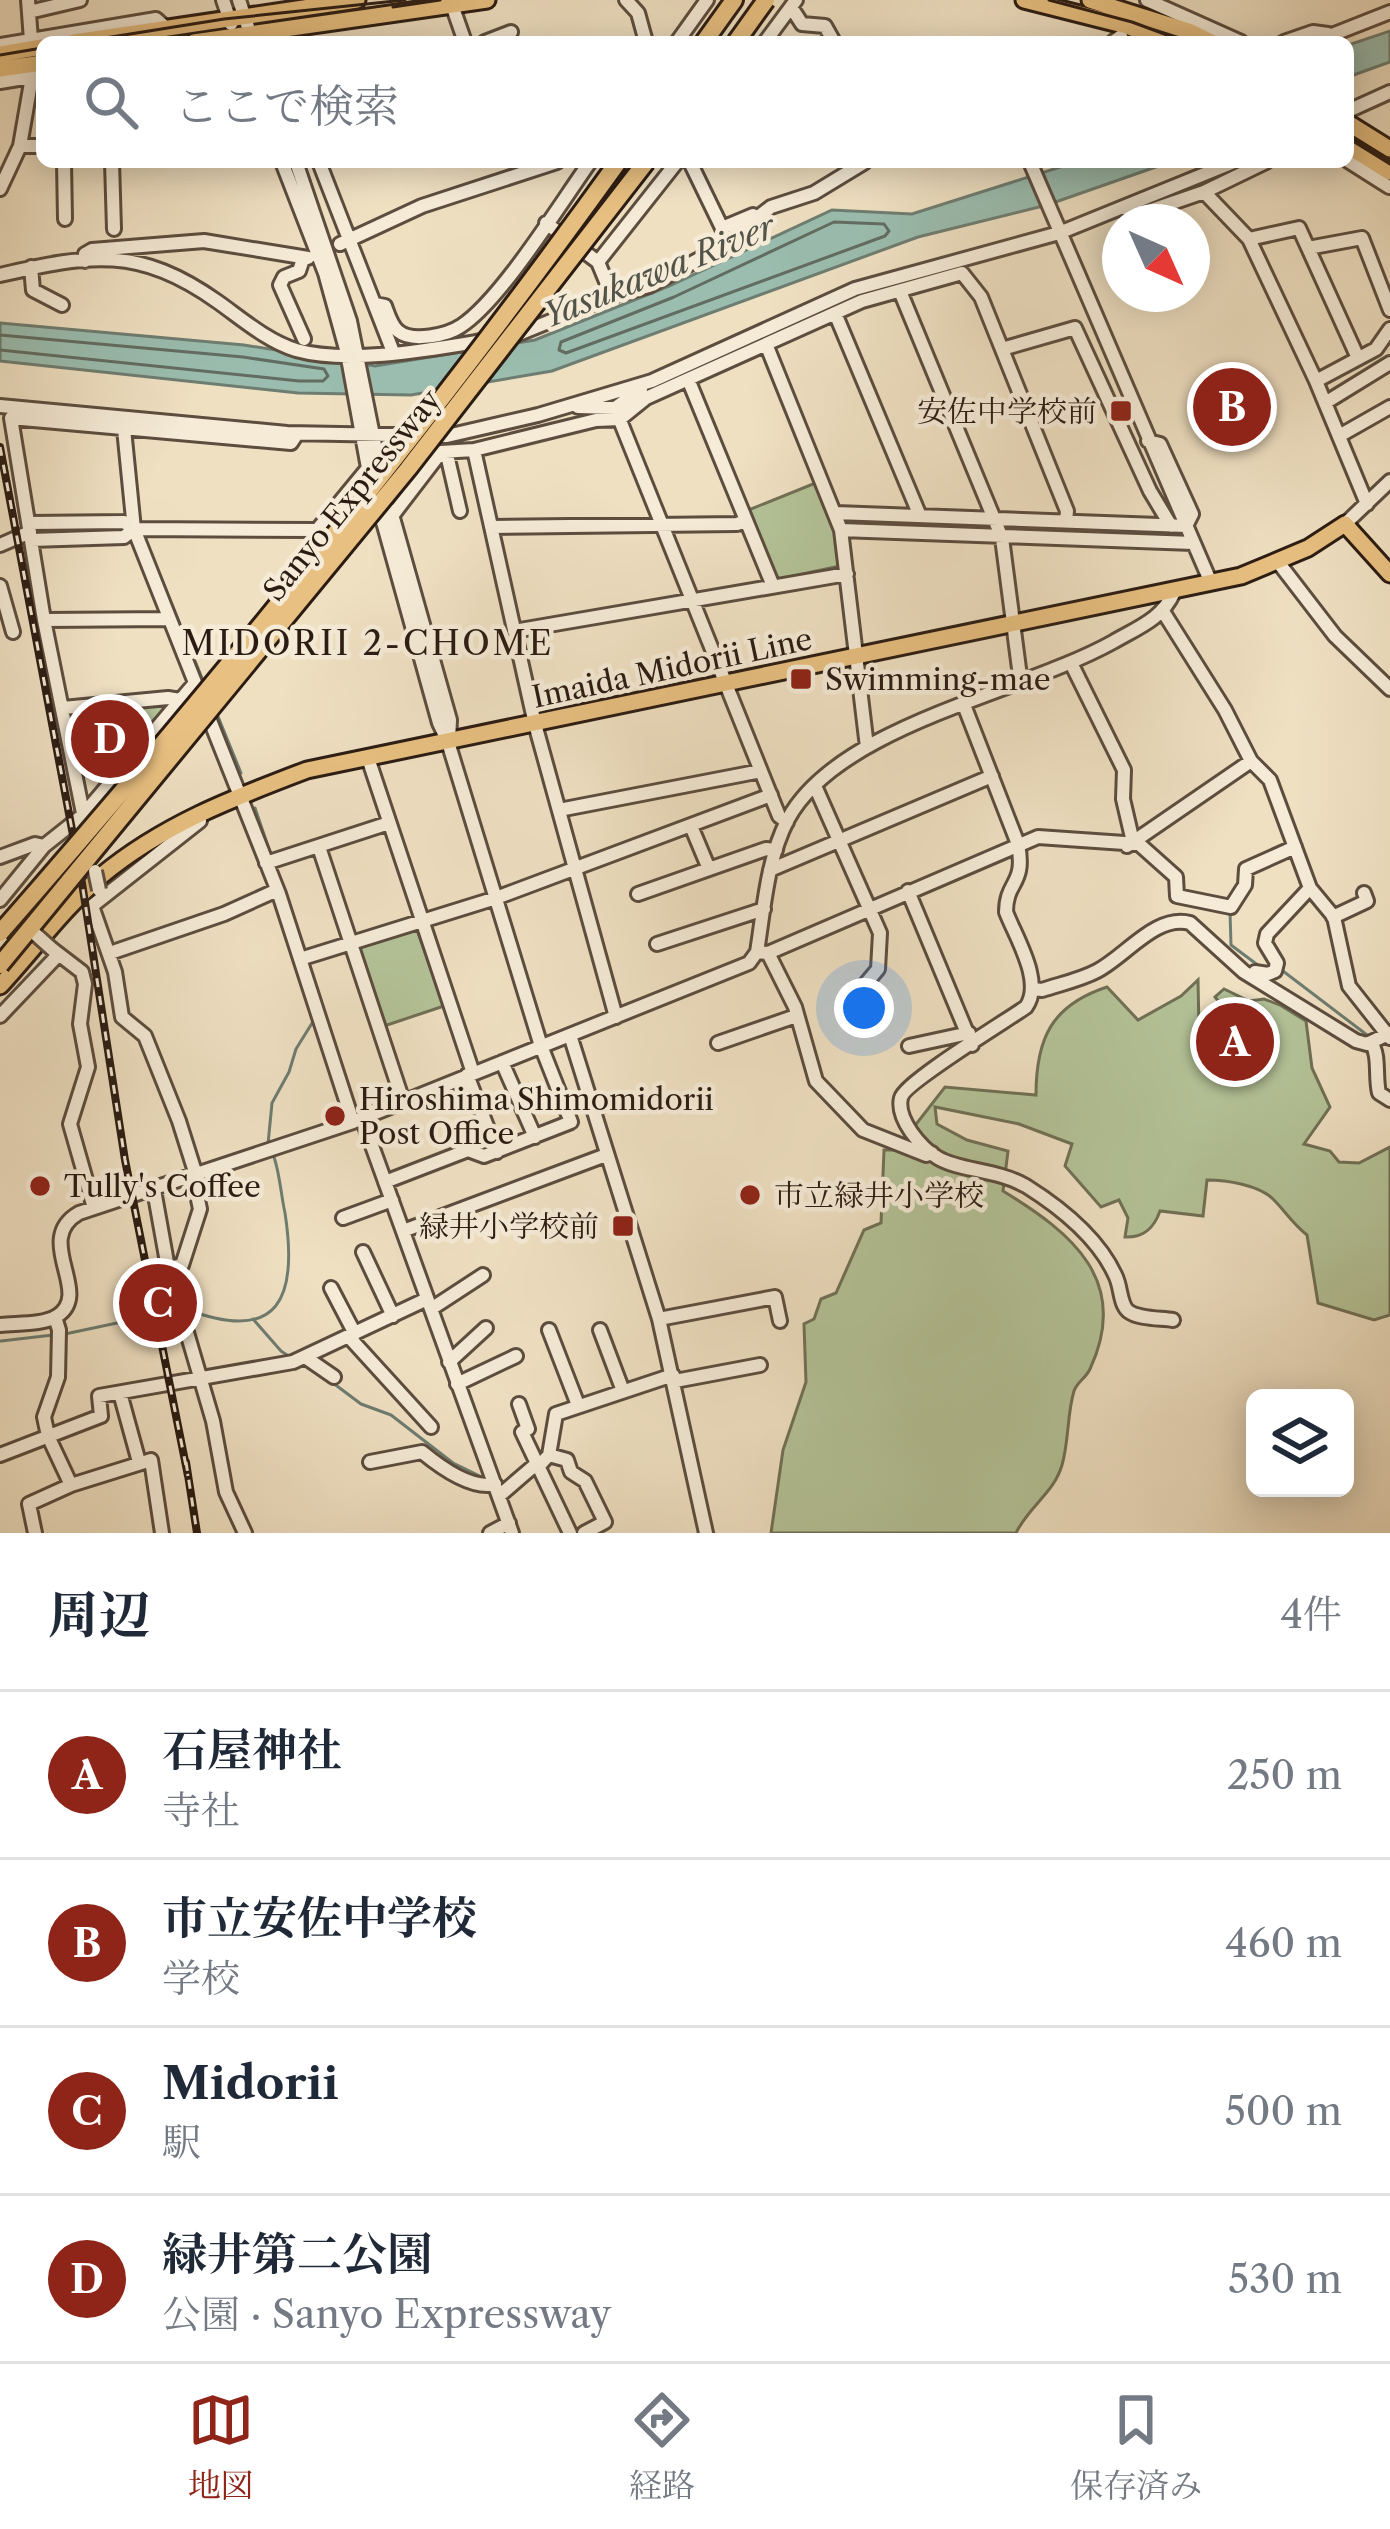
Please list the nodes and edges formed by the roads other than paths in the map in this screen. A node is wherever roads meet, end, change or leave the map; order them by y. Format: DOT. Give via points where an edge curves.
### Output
graph roads {
  1 [pos="80,0"];
  2 [pos="357,0"];
  3 [pos="487,0"];
  4 [pos="626,0"];
  5 [pos="707,0"];
  6 [pos="734,0"];
  7 [pos="763,0"];
  8 [pos="1024,0"];
  9 [pos="1090,0"];
  10 [pos="1146,1"];
  11 [pos="793,3"];
  12 [pos="452,5"];
  13 [pos="29,6"];
  14 [pos="234,8"];
  15 [pos="1390,12"];
  16 [pos="158,24"];
  17 [pos="511,32"];
  18 [pos="1330,34"];
  19 [pos="85,36"];
  20 [pos="102,36"];
  21 [pos="257,36"];
  22 [pos="463,36"];
  23 [pos="501,36"];
  24 [pos="644,36"];
  25 [pos="681,36"];
  26 [pos="708,36"];
  27 [pos="740,36"];
  28 [pos="769,36"];
  29 [pos="830,36"];
  30 [pos="1152,36"];
  31 [pos="1197,36"];
  32 [pos="1226,36"];
  33 [pos="1301,36"];
  34 [pos="1326,36"];
  35 [pos="36,44"];
  36 [pos="0,45"];
  37 [pos="0,54"];
  38 [pos="0,69"];
  39 [pos="36,72"];
  40 [pos="36,73"];
  41 [pos="0,82"];
  42 [pos="36,84"];
  43 [pos="1390,92"];
  44 [pos="1354,108"];
  45 [pos="1354,127"];
  46 [pos="20,146"];
  47 [pos="36,146"];
  48 [pos="1390,149"];
  49 [pos="1354,150"];
  50 [pos="1354,165"];
  51 [pos="64,168"];
  52 [pos="112,168"];
  53 [pos="284,168"];
  54 [pos="298,168"];
  55 [pos="321,168"];
  56 [pos="586,168"];
  57 [pos="614,168"];
  58 [pos="641,168"];
  59 [pos="671,168"];
  60 [pos="693,168"];
  61 [pos="855,168"];
  62 [pos="1032,168"];
  63 [pos="1220,168"];
  64 [pos="1254,168"];
  65 [pos="519,169"];
  66 [pos="1390,172"];
  67 [pos="1389,187"];
  68 [pos="0,188"];
  69 [pos="1204,192"];
  70 [pos="1134,204"];
  71 [pos="1169,204"];
  72 [pos="771,207"];
  73 [pos="1102,216"];
  74 [pos="64,218"];
  75 [pos="547,223"];
  76 [pos="114,229"];
  77 [pos="1058,231"];
  78 [pos="1250,239"];
  79 [pos="344,242"];
  80 [pos="1308,248"];
  81 [pos="85,261"];
  82 [pos="598,262"];
  83 [pos="31,267"];
  84 [pos="0,275"];
  85 [pos="900,291"];
  86 [pos="612,296"];
  87 [pos="375,304"];
  88 [pos="62,305"];
  89 [pos="1390,310"];
  90 [pos="835,313"];
  91 [pos="1390,328"];
  92 [pos="304,340"];
  93 [pos="766,344"];
  94 [pos="1376,349"];
  95 [pos="1002,350"];
  96 [pos="393,352"];
  97 [pos="352,355"];
  98 [pos="1358,358"];
  99 [pos="1390,362"];
  100 [pos="688,379"];
  101 [pos="652,381"];
  102 [pos="1316,381"];
  103 [pos="1325,403"];
  104 [pos="0,406"];
  105 [pos="570,406"];
  106 [pos="1390,407"];
  107 [pos="617,414"];
  108 [pos="124,429"];
  109 [pos="365,431"];
  110 [pos="297,434"];
  111 [pos="1339,436"];
  112 [pos="474,450"];
  113 [pos="442,452"];
  114 [pos="368,468"];
  115 [pos="1390,481"];
  116 [pos="1366,504"];
  117 [pos="460,511"];
  118 [pos="836,513"];
  119 [pos="920,516"];
  120 [pos="994,518"];
  121 [pos="387,519"];
  122 [pos="746,520"];
  123 [pos="1066,521"];
  124 [pos="661,524"];
  125 [pos="1345,524"];
  126 [pos="1178,526"];
  127 [pos="491,527"];
  128 [pos="134,529"];
  129 [pos="842,530"];
  130 [pos="30,532"];
  131 [pos="1002,538"];
  132 [pos="1193,543"];
  133 [pos="0,545"];
  134 [pos="1278,562"];
  135 [pos="847,574"];
  136 [pos="1390,574"];
  137 [pos="1211,583"];
  138 [pos="0,586"];
  139 [pos="773,586"];
  140 [pos="1174,592"];
  141 [pos="692,601"];
  142 [pos="1164,613"];
  143 [pos="170,619"];
  144 [pos="44,620"];
  145 [pos="1013,625"];
  146 [pos="514,631"];
  147 [pos="13,632"];
  148 [pos="857,658"];
  149 [pos="1072,665"];
  150 [pos="195,683"];
  151 [pos="1021,684"];
  152 [pos="725,685"];
  153 [pos="1390,689"];
  154 [pos="180,700"];
  155 [pos="964,705"];
  156 [pos="63,708"];
  157 [pos="536,724"];
  158 [pos="448,742"];
  159 [pos="867,747"];
  160 [pos="368,758"];
  161 [pos="1251,761"];
  162 [pos="761,771"];
  163 [pos="992,776"];
  164 [pos="815,786"];
  165 [pos="241,795"];
  166 [pos="771,795"];
  167 [pos="559,811"];
  168 [pos="83,815"];
  169 [pos="787,821"];
  170 [pos="389,823"];
  171 [pos="691,826"];
  172 [pos="841,842"];
  173 [pos="1018,844"];
  174 [pos="1130,844"];
  175 [pos="44,846"];
  176 [pos="319,847"];
  177 [pos="1295,847"];
  178 [pos="776,850"];
  179 [pos="0,857"];
  180 [pos="266,863"];
  181 [pos="709,869"];
  182 [pos="574,870"];
  183 [pos="770,870"];
  184 [pos="1310,888"];
  185 [pos="275,891"];
  186 [pos="908,891"];
  187 [pos="1364,893"];
  188 [pos="100,894"];
  189 [pos="638,895"];
  190 [pos="496,898"];
  191 [pos="1,899"];
  192 [pos="869,908"];
  193 [pos="764,909"];
  194 [pos="1333,916"];
  195 [pos="422,920"];
  196 [pos="0,933"];
  197 [pos="352,942"];
  198 [pos="657,944"];
  199 [pos="55,952"];
  200 [pos="762,952"];
  201 [pos="110,953"];
  202 [pos="1226,958"];
  203 [pos="300,959"];
  204 [pos="0,965"];
  205 [pos="0,986"];
  206 [pos="1033,989"];
  207 [pos="857,994"];
  208 [pos="0,1016"];
  209 [pos="796,1016"];
  210 [pos="616,1017"];
  211 [pos="1389,1035"];
  212 [pos="570,1036"];
  213 [pos="971,1039"];
  214 [pos="1371,1042"];
  215 [pos="718,1043"];
  216 [pos="541,1046"];
  217 [pos="909,1046"];
  218 [pos="502,1062"];
  219 [pos="470,1074"];
  220 [pos="1390,1100"];
  221 [pos="404,1101"];
  222 [pos="357,1120"];
  223 [pos="535,1137"];
  224 [pos="497,1152"];
  225 [pos="933,1153"];
  226 [pos="606,1155"];
  227 [pos="194,1176"];
  228 [pos="385,1182"];
  229 [pos="154,1190"];
  230 [pos="392,1201"];
  231 [pos="94,1208"];
  232 [pos="343,1218"];
  233 [pos="403,1231"];
  234 [pos="363,1252"];
  235 [pos="168,1268"];
  236 [pos="483,1275"];
  237 [pos="331,1288"];
  238 [pos="429,1304"];
  239 [pos="393,1316"];
  240 [pos="55,1317"];
  241 [pos="659,1319"];
  242 [pos="1173,1320"];
  243 [pos="780,1322"];
  244 [pos="0,1325"];
  245 [pos="486,1328"];
  246 [pos="549,1330"];
  247 [pos="600,1330"];
  248 [pos="352,1336"];
  249 [pos="516,1356"];
  250 [pos="305,1358"];
  251 [pos="449,1362"];
  252 [pos="760,1365"];
  253 [pos="334,1377"];
  254 [pos="202,1378"];
  255 [pos="674,1378"];
  256 [pos="457,1384"];
  257 [pos="622,1391"];
  258 [pos="120,1393"];
  259 [pos="519,1404"];
  260 [pos="578,1405"];
  261 [pos="431,1426"];
  262 [pos="48,1436"];
  263 [pos="0,1455"];
  264 [pos="549,1455"];
  265 [pos="139,1462"];
  266 [pos="370,1462"];
  267 [pos="536,1467"];
  268 [pos="578,1476"];
  269 [pos="70,1485"];
  270 [pos="497,1490"];
  271 [pos="548,1491"];
  272 [pos="511,1528"];
  273 [pos="35,1533"];
  274 [pos="163,1533"];
  275 [pos="245,1533"];
  276 [pos="490,1533"];
  277 [pos="570,1533"];
  278 [pos="584,1533"];
  279 [pos="706,1533"];
  1 -- 13 [label="street"];
  2 -- 14 [label="main road"];
  3 -- 12 [label="main road"];
  4 -- 24 [label="street"];
  5 -- 25 [label="street"];
  6 -- 26 [label="highway"];
  7 -- 11 [label="street"];
  7 -- 27 [label="highway, bridge"];
  8 -- 30 [label="main road"];
  9 -- 31 [label="main road"];
  10 -- 32 [label="street"];
  11 -- 28 [label="street"];
  11 -- 29 [label="street" via="802,24 825,26"];
  12 -- 21 [label="main road"];
  12 -- 22 [label="street"];
  13 -- 35 [label="street"];
  14 -- 16 [label="main road"];
  15 -- 18 [label="street"];
  16 -- 19 [label="street"];
  16 -- 20 [label="main road"];
  17 -- 23 [label="street"];
  18 -- 33 [label="street"];
  18 -- 34 [label="street"];
  35 -- 36 [label="street"];
  35 -- 37 [label="main road"];
  38 -- 39 [label="main road"];
  40 -- 41 [label="street"];
  42 -- 46 [label="street"];
  43 -- 44 [label="street"];
  45 -- 48 [label="main road"];
  46 -- 47 [label="street"];
  46 -- 68 [label="street"];
  49 -- 66 [label="main road"];
  50 -- 67 [label="street"];
  51 -- 74 [label="street"];
  52 -- 76 [label="street"];
  53 -- 97 [label="street"];
  54 -- 97 [label="street" via="335,269"];
  55 -- 79 [label="street"];
  56 -- 75 [label="street"];
  57 -- 196 [label="highway, Sanyo Expressway, bridge" via="217,678"];
  58 -- 204 [label="highway, Sanyo Expressway, bridge" via="334,561"];
  59 -- 82 [label="street"];
  60 -- 72 [label="street" via="722,228"];
  61 -- 72 [label="street"];
  62 -- 77 [label="street"];
  63 -- 70 [label="street"];
  64 -- 69 [label="street"];
  65 -- 79 [label="street"];
  69 -- 71 [label="street"];
  69 -- 78 [label="street"];
  72 -- 86 [label="street" via="716,250"];
  73 -- 77 [label="street"];
  75 -- 82 [label="street"];
  75 -- 87 [label="street" via="455,330 407,336"];
  77 -- 101 [label="street" via="855,290"];
  77 -- 126 [label="street"];
  78 -- 80 [label="street" via="1299,228"];
  78 -- 102 [label="street"];
  79 -- 87 [label="street"];
  80 -- 89 [label="street" via="1362,238"];
  80 -- 98 [label="street"];
  81 -- 83 [label="street"];
  81 -- 92 [label="street" via="92,250 186,240 305,258 280,285"];
  81 -- 97 [label="street" via="130,258 186,279 280,345"];
  82 -- 86 [label="street"];
  83 -- 84 [label="street"];
  83 -- 88 [label="street" via="33,290"];
  85 -- 90 [label="street"];
  85 -- 95 [label="street" via="962,273"];
  85 -- 120 [label="street"];
  86 -- 96 [label="street" via="516,336"];
  87 -- 96 [label="street"];
  90 -- 93 [label="street"];
  90 -- 119 [label="street"];
  91 -- 94 [label="street"];
  93 -- 100 [label="street"];
  93 -- 118 [label="street"];
  94 -- 98 [label="street"];
  94 -- 99 [label="street"];
  95 -- 123 [label="street"];
  95 -- 126 [label="street" via="1075,328 1150,491"];
  96 -- 97 [label="street"];
  97 -- 109 [label="street"];
  98 -- 102 [label="street"];
  99 -- 103 [label="street"];
  100 -- 107 [label="street"];
  100 -- 122 [label="street"];
  101 -- 105 [label="street"];
  101 -- 107 [label="street"];
  102 -- 103 [label="street"];
  103 -- 111 [label="street"];
  104 -- 110 [label="street"];
  105 -- 107 [label="street"];
  105 -- 109 [label="street" via="447,436"];
  106 -- 111 [label="street"];
  107 -- 112 [label="street"];
  107 -- 124 [label="street"];
  108 -- 110 [label="street" via="291,443"];
  108 -- 128 [label="street"];
  108 -- 130 [label="street" via="11,418"];
  109 -- 110 [label="street"];
  109 -- 114 [label="street"];
  109 -- 121 [label="street"];
  111 -- 116 [label="street"];
  112 -- 113 [label="street"];
  112 -- 127 [label="street"];
  113 -- 117 [label="street"];
  113 -- 121 [label="street"];
  114 -- 121 [label="street"];
  114 -- 128 [label="street" via="317,530"];
  115 -- 116 [label="street"];
  116 -- 125 [label="street"];
  118 -- 119 [label="street"];
  118 -- 129 [label="street"];
  119 -- 120 [label="street"];
  120 -- 123 [label="street"];
  120 -- 131 [label="street"];
  121 -- 158 [label="street"];
  122 -- 124 [label="street"];
  122 -- 139 [label="street"];
  123 -- 126 [label="street"];
  124 -- 127 [label="street"];
  124 -- 141 [label="street"];
  125 -- 134 [label="main road, Imaida Midorii Line"];
  125 -- 136 [label="main road"];
  126 -- 132 [label="street"];
  127 -- 146 [label="street"];
  128 -- 130 [label="street" via="124,537"];
  128 -- 143 [label="street"];
  129 -- 131 [label="street"];
  129 -- 135 [label="street"];
  130 -- 133 [label="street"];
  130 -- 144 [label="street"];
  131 -- 132 [label="street"];
  131 -- 145 [label="street"];
  132 -- 137 [label="street"];
  134 -- 137 [label="main road, Imaida Midorii Line"];
  134 -- 153 [label="street" via="1335,636"];
  135 -- 139 [label="street"];
  135 -- 148 [label="street"];
  137 -- 140 [label="main road, Imaida Midorii Line"];
  138 -- 147 [label="street"];
  139 -- 141 [label="street"];
  140 -- 142 [label="street"];
  140 -- 145 [label="main road, Imaida Midorii Line"];
  141 -- 146 [label="street"];
  141 -- 152 [label="street"];
  142 -- 149 [label="street"];
  142 -- 161 [label="street"];
  143 -- 144 [label="street"];
  143 -- 150 [label="street"];
  144 -- 156 [label="street"];
  145 -- 148 [label="main road, Imaida Midorii Line"];
  145 -- 151 [label="street"];
  146 -- 157 [label="street"];
  148 -- 152 [label="main road, Imaida Midorii Line"];
  148 -- 159 [label="street"];
  149 -- 151 [label="street"];
  149 -- 174 [label="street" via="1124,770"];
  150 -- 154 [label="street"];
  150 -- 165 [label="street"];
  151 -- 155 [label="street"];
  152 -- 157 [label="main road, Imaida Midorii Line"];
  152 -- 162 [label="street"];
  154 -- 156 [label="street"];
  154 -- 168 [label="street"];
  155 -- 159 [label="street"];
  155 -- 163 [label="street"];
  156 -- 168 [label="street"];
  157 -- 158 [label="main road, Imaida Midorii Line"];
  157 -- 167 [label="street"];
  158 -- 160 [label="main road, Imaida Midorii Line"];
  158 -- 190 [label="street"];
  159 -- 164 [label="street"];
  160 -- 165 [label="main road, Imaida Midorii Line"];
  160 -- 170 [label="street"];
  161 -- 174 [label="street"];
  161 -- 177 [label="street" via="1270,780"];
  162 -- 166 [label="street"];
  162 -- 167 [label="street"];
  163 -- 172 [label="street"];
  163 -- 173 [label="street"];
  164 -- 169 [label="street"];
  164 -- 172 [label="street"];
  165 -- 180 [label="street"];
  165 -- 188 [label="street"];
  165 -- 205 [label="main road, Imaida Midorii Line" via="196,813 102,875"];
  166 -- 169 [label="street"];
  166 -- 171 [label="street"];
  167 -- 182 [label="street"];
  168 -- 175 [label="street"];
  168 -- 188 [label="street, bridge"];
  169 -- 178 [label="street"];
  170 -- 176 [label="street"];
  170 -- 195 [label="street"];
  171 -- 181 [label="street"];
  171 -- 182 [label="street"];
  172 -- 183 [label="street"];
  172 -- 192 [label="street"];
  173 -- 174 [label="street" via="1038,837"];
  173 -- 186 [label="street"];
  173 -- 206 [label="street" via="1023,868 1006,912"];
  174 -- 177 [label="street" via="1176,877 1177,896 1231,907 1246,869"];
  175 -- 179 [label="street"];
  175 -- 191 [label="street"];
  176 -- 180 [label="street"];
  176 -- 197 [label="street"];
  177 -- 184 [label="street"];
  178 -- 181 [label="street"];
  178 -- 183 [label="street"];
  180 -- 185 [label="street"];
  181 -- 189 [label="street"];
  182 -- 190 [label="street"];
  182 -- 210 [label="street"];
  183 -- 193 [label="street"];
  184 -- 194 [label="street"];
  184 -- 202 [label="street" via="1267,934 1275,971 1257,973"];
  185 -- 201 [label="street"];
  185 -- 203 [label="street"];
  186 -- 192 [label="street"];
  186 -- 213 [label="street"];
  187 -- 194 [label="street" via="1367,901"];
  188 -- 201 [label="street" via="92,906"];
  190 -- 195 [label="street"];
  190 -- 216 [label="street"];
  191 -- 199 [label="street, bridge"];
  192 -- 200 [label="street"];
  192 -- 207 [label="street" via="881,942 878,969"];
  193 -- 198 [label="street"];
  193 -- 200 [label="street"];
  194 -- 211 [label="street" via="1349,986"];
  195 -- 197 [label="street"];
  195 -- 219 [label="street"];
  197 -- 203 [label="street"];
  197 -- 221 [label="street"];
  199 -- 208 [label="street"];
  199 -- 231 [label="street" via="82,972 85,984 80,1024 88,1066 70,1124"];
  200 -- 209 [label="street"];
  200 -- 210 [label="street"];
  201 -- 227 [label="street" via="122,1017 145,1036"];
  202 -- 206 [label="street" via="1178,920 1102,968"];
  202 -- 214 [label="street" via="1356,1041"];
  203 -- 222 [label="street"];
  206 -- 213 [label="street" via="1027,1007"];
  209 -- 215 [label="street"];
  209 -- 225 [label="street" via="816,1082 858,1125"];
  210 -- 212 [label="street"];
  211 -- 214 [label="street"];
  212 -- 216 [label="street"];
  212 -- 226 [label="street"];
  213 -- 217 [label="street"];
  213 -- 225 [label="street" via="917,1078 899,1102 902,1118"];
  214 -- 220 [label="street" via="1379,1093"];
  216 -- 218 [label="street"];
  216 -- 223 [label="street" via="572,1122"];
  218 -- 219 [label="street"];
  218 -- 223 [label="street"];
  219 -- 221 [label="street"];
  219 -- 224 [label="street"];
  221 -- 222 [label="street"];
  222 -- 227 [label="street"];
  222 -- 228 [label="street"];
  223 -- 224 [label="street"];
  224 -- 228 [label="street" via="468,1150"];
  225 -- 242 [label="street" via="991,1170 1043,1198 1087,1234 1115,1275 1124,1307"];
  226 -- 233 [label="street"];
  226 -- 241 [label="street"];
  227 -- 229 [label="street"];
  227 -- 235 [label="street" via="199,1215 182,1265"];
  228 -- 230 [label="street"];
  229 -- 231 [label="street"];
  229 -- 235 [label="street"];
  230 -- 232 [label="street"];
  230 -- 233 [label="street"];
  231 -- 240 [label="street" via="72,1216 60,1233 69,1296"];
  233 -- 238 [label="street"];
  234 -- 239 [label="street"];
  235 -- 254 [label="street"];
  236 -- 238 [label="street"];
  237 -- 248 [label="street"];
  238 -- 239 [label="street"];
  238 -- 251 [label="street"];
  239 -- 248 [label="street"];
  240 -- 244 [label="street"];
  240 -- 262 [label="street" via="60,1361 44,1417"];
  241 -- 243 [label="street" via="775,1298"];
  241 -- 255 [label="street"];
  245 -- 251 [label="street"];
  246 -- 260 [label="street"];
  247 -- 257 [label="street"];
  248 -- 250 [label="street"];
  248 -- 261 [label="street"];
  249 -- 256 [label="street"];
  250 -- 253 [label="street"];
  250 -- 254 [label="street"];
  251 -- 256 [label="street"];
  252 -- 255 [label="street"];
  254 -- 258 [label="street"];
  254 -- 275 [label="street" via="226,1492"];
  255 -- 257 [label="street"];
  255 -- 279 [label="street"];
  256 -- 270 [label="street"];
  257 -- 260 [label="street"];
  258 -- 262 [label="street" via="99,1396 101,1416"];
  258 -- 265 [label="street"];
  259 -- 267 [label="street"];
  260 -- 264 [label="street" via="556,1414"];
  262 -- 263 [label="street"];
  262 -- 269 [label="street"];
  264 -- 267 [label="street"];
  264 -- 268 [label="street" via="567,1460"];
  265 -- 269 [label="street"];
  265 -- 274 [label="street" via="151,1460"];
  266 -- 270 [label="street" via="422,1452"];
  267 -- 270 [label="street"];
  267 -- 271 [label="street"];
  268 -- 271 [label="street"];
  268 -- 278 [label="street" via="605,1522"];
  269 -- 273 [label="street" via="29,1504"];
  270 -- 272 [label="street"];
  271 -- 277 [label="street"];
  272 -- 276 [label="street"];
}
